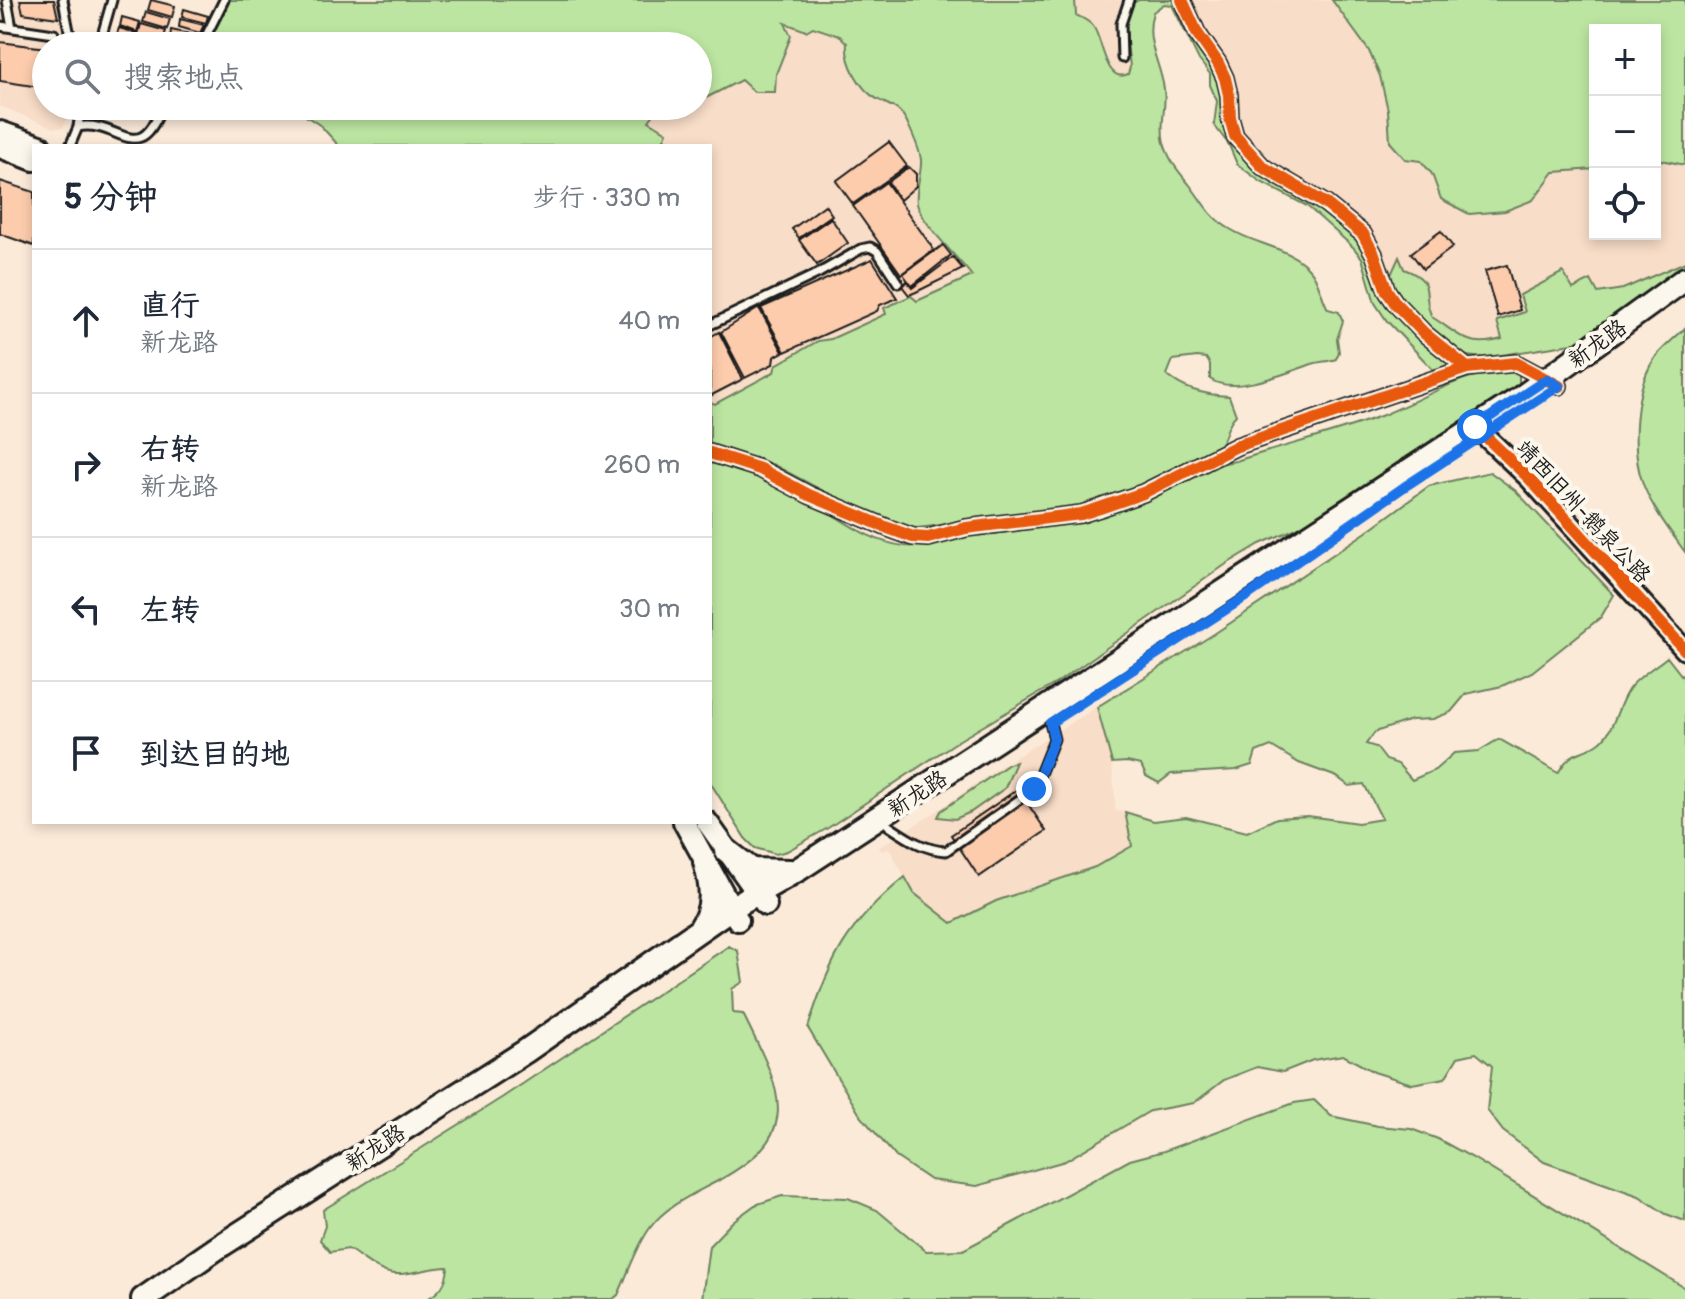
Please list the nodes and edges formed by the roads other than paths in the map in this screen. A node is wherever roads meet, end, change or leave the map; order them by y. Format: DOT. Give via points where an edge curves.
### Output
graph roads {
  1 [pos="7,0"];
  2 [pos="63,0"];
  3 [pos="112,0"];
  4 [pos="224,0"];
  5 [pos="1129,0"];
  6 [pos="1182,0"];
  7 [pos="0,26"];
  8 [pos="12,28"];
  9 [pos="40,32"];
  10 [pos="69,32"];
  11 [pos="103,32"];
  12 [pos="208,32"];
  13 [pos="1122,58"];
  14 [pos="79,120"];
  15 [pos="156,120"];
  16 [pos="78,127"];
  17 [pos="0,132"];
  18 [pos="34,144"];
  19 [pos="71,144"];
  20 [pos="0,147"];
  21 [pos="32,159"];
  22 [pos="1685,279"];
  23 [pos="898,283"];
  24 [pos="1685,293"];
  25 [pos="712,324"];
  26 [pos="1467,368"];
  27 [pos="1553,382"];
  28 [pos="1485,436"];
  29 [pos="712,454"];
  30 [pos="1685,650"];
  31 [pos="1050,723"];
  32 [pos="685,824"];
  33 [pos="708,824"];
  34 [pos="889,826"];
  35 [pos="726,850"];
  36 [pos="705,862"];
  37 [pos="799,869"];
  38 [pos="762,898"];
  39 [pos="734,914"];
  40 [pos="700,929"];
  41 [pos="143,1299"];
  42 [pos="156,1299"];
  1 -- 8 [label="lane"];
  2 -- 10 [label="lane"];
  3 -- 11 [label="lane"];
  4 -- 12 [label="lane"];
  5 -- 13 [label="lane" via="1121,24"];
  6 -- 26 [label="street" via="1225,78 1235,136 1263,167 1326,204 1363,234 1396,304"];
  7 -- 8 [label="lane"];
  8 -- 9 [label="lane"];
  14 -- 16 [label="lane"];
  15 -- 16 [label="lane" via="136,140 91,125"];
  16 -- 19 [label="lane"];
  17 -- 18 [label="main road"];
  20 -- 21 [label="main road"];
  22 -- 27 [label="main road, 新龙路"];
  23 -- 25 [label="lane" via="870,247"];
  24 -- 27 [label="main road, 新龙路"];
  26 -- 27 [label="street" via="1516,363"];
  26 -- 29 [label="street" via="1237,446 1143,493 1081,514 928,538 888,528 760,469"];
  27 -- 28 [label="main road, 新龙路"];
  27 -- 37 [label="main road, 新龙路"];
  28 -- 30 [label="street, 靖西旧州-鹅泉公路"];
  28 -- 31 [label="main road, 新龙路"];
  31 -- 34 [label="main road, 新龙路"];
  31 -- 34 [label="lane" via="1054,739 1034,789 946,851 922,846"];
  32 -- 36 [label="main road"];
  33 -- 35 [label="main road"];
  34 -- 38 [label="main road, 新龙路"];
  35 -- 37 [label="main road" via="752,870"];
  35 -- 38 [label="main road"];
  36 -- 39 [label="main road"];
  36 -- 40 [label="main road" via="713,894"];
  37 -- 38 [label="main road, 新龙路"];
  38 -- 39 [label="main road, 新龙路"];
  39 -- 40 [label="main road, 新龙路"];
  39 -- 42 [label="main road, 新龙路" via="529,1065"];
  40 -- 41 [label="main road, 新龙路" via="526,1051"];
}
